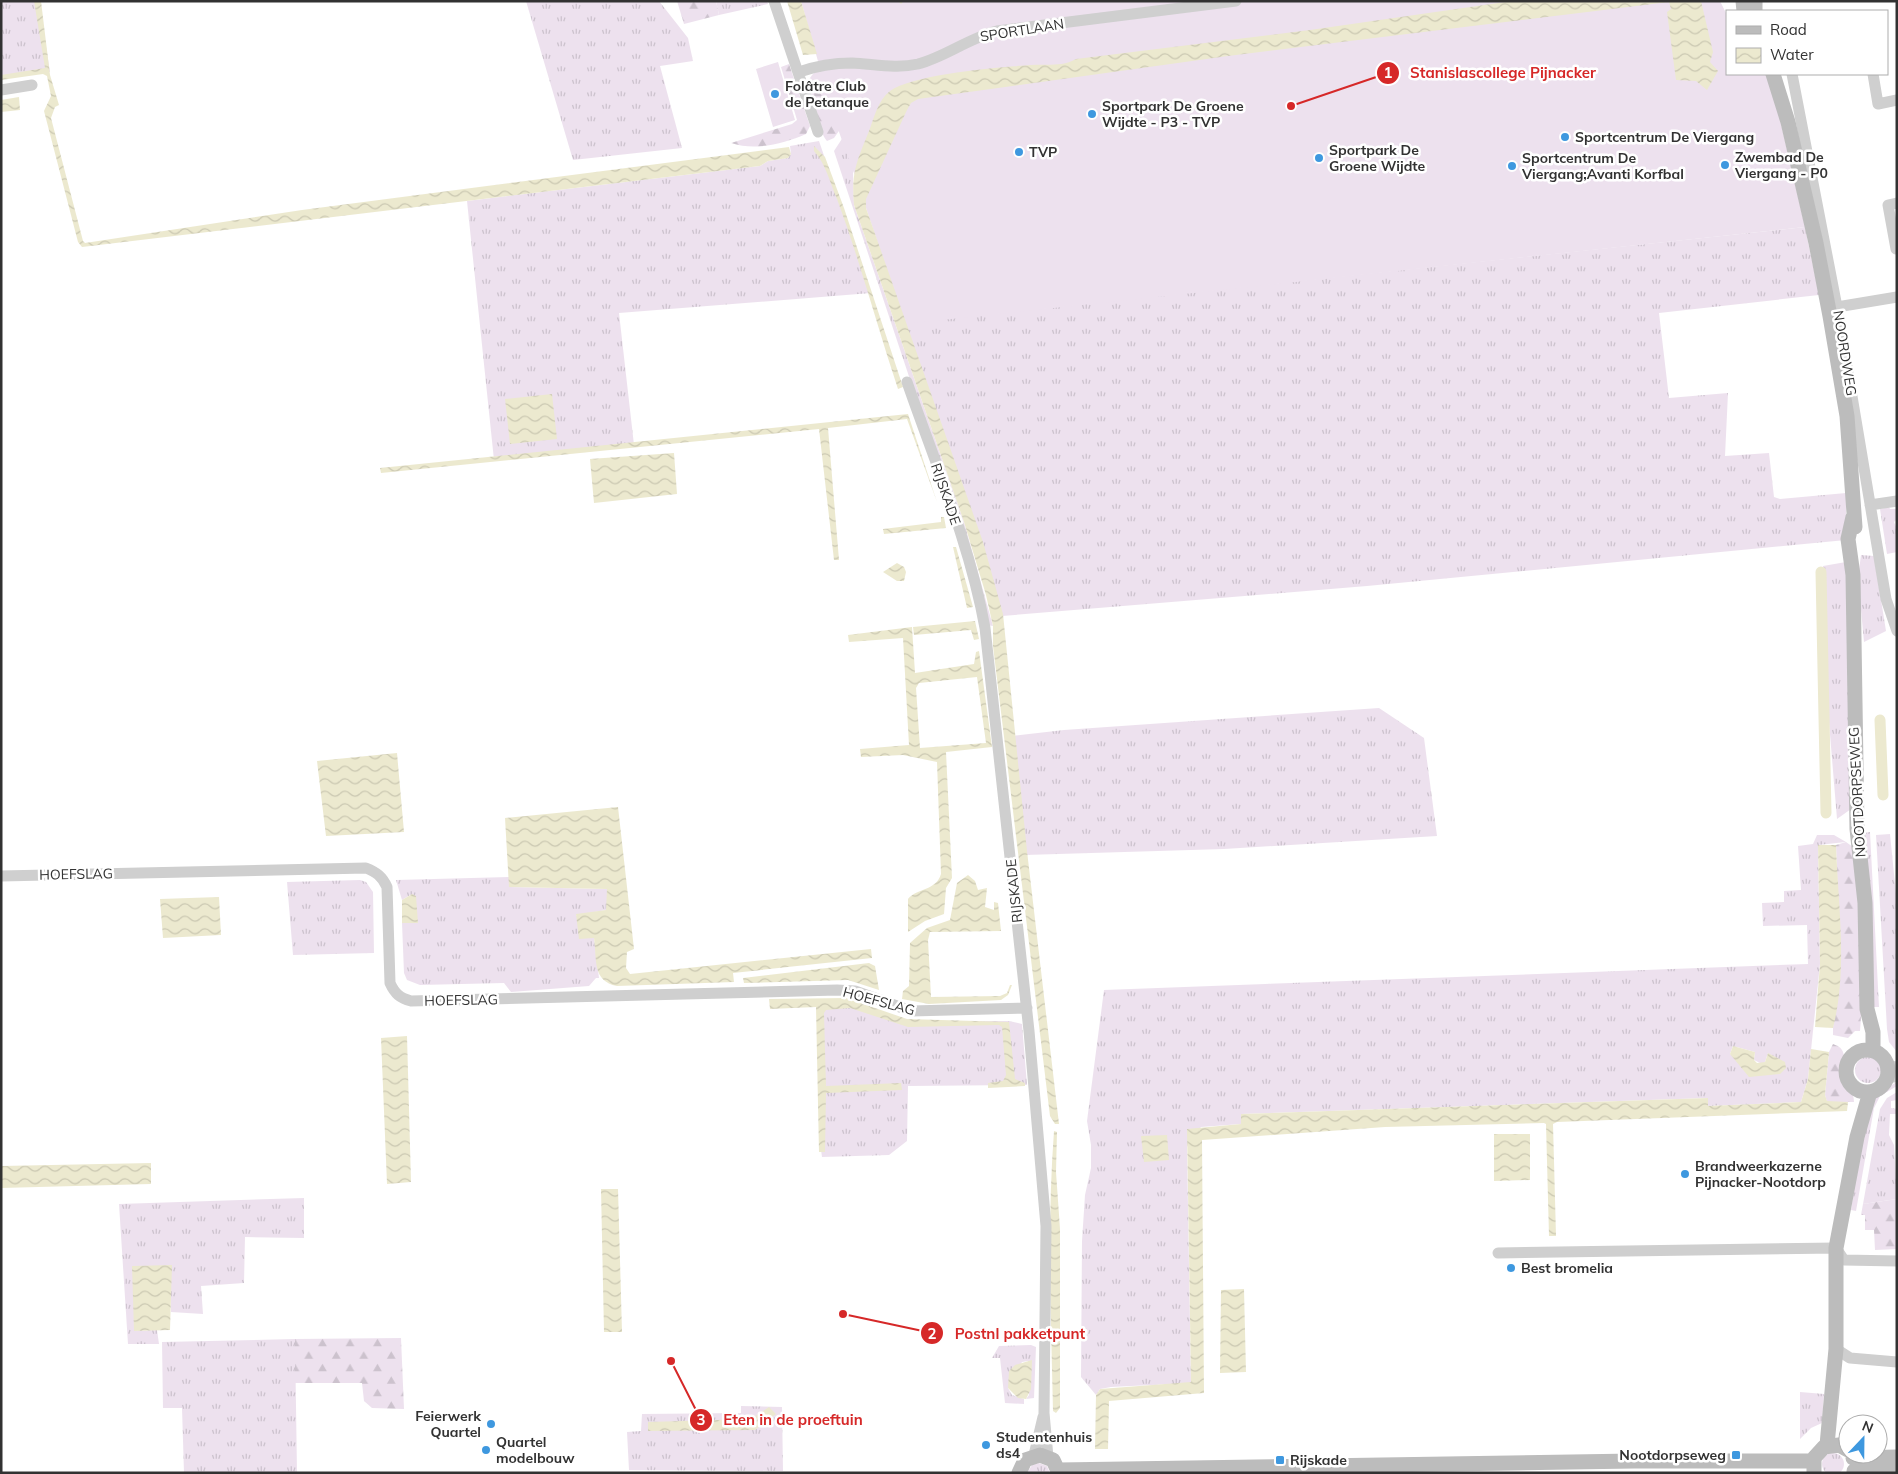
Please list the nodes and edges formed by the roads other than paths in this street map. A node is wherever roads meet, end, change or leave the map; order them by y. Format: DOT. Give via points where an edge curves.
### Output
graph roads {
  1 [pos="774,1"];
  2 [pos="1236,1"];
  3 [pos="799,72"];
  4 [pos="1773,75"];
  5 [pos="1784,75"];
  6 [pos="1792,75"];
  7 [pos="1873,75"];
  8 [pos="32,85"];
  9 [pos="1,90"];
  10 [pos="1897,100"];
  11 [pos="818,132"];
  12 [pos="1897,203"];
  13 [pos="1816,242"];
  14 [pos="1896,249"];
  15 [pos="1897,297"];
  16 [pos="1837,307"];
  17 [pos="907,382"];
  18 [pos="1897,500"];
  19 [pos="1870,505"];
  20 [pos="1853,517"];
  21 [pos="1897,631"];
  22 [pos="1,876"];
  23 [pos="1027,1008"];
  24 [pos="1868,1050"];
  25 [pos="1892,1072"];
  26 [pos="1864,1090"];
  27 [pos="1498,1253"];
  28 [pos="1840,1254"];
  29 [pos="1897,1261"];
  30 [pos="1836,1349"];
  31 [pos="1897,1362"];
  32 [pos="1838,1418"];
  33 [pos="1838,1455"];
  34 [pos="1041,1456"];
  35 [pos="1875,1464"];
  36 [pos="1153,1468"];
  37 [pos="1813,1468"];
  38 [pos="1897,1470"];
  39 [pos="1059,1471"];
  40 [pos="1019,1473"];
  41 [pos="1121,1473"];
  1 -- 3 [label="street" via="792,60"];
  2 -- 3 [label="street, SPORTLAAN" via="997,31 977,36 917,64 851,63 819,66"];
  3 -- 11 [label="street"];
  4 -- 13 [label="main road, NOORDWEG" via="1788,122"];
  5 -- 13 [label="main road, NOORDWEG"];
  6 -- 16 [label="street, NOORDWEG"];
  7 -- 10 [label="street" via="1878,104"];
  8 -- 9 [label="street"];
  12 -- 14 [label="street" via="1888,204"];
  13 -- 20 [label="main road, NOORDWEG" via="1847,416"];
  15 -- 16 [label="street"];
  16 -- 19 [label="street, NOORDWEG"];
  17 -- 23 [label="street, RIJSKADE" via="978,591 999,748"];
  18 -- 19 [label="street"];
  19 -- 21 [label="street, NOORDWEG" via="1886,600"];
  20 -- 24 [label="main road, NOOTDORPSEWEG" via="1857,544 1853,575 1857,829 1865,903 1867,1009 1873,1032"];
  22 -- 23 [label="street, HOEFSLAG" via="366,868 383,878 387,887 390,983 394,992 411,1002 837,990 855,991 917,1011"];
  23 -- 34 [label="street, RIJSKADE" via="1046,1226"];
  24 -- 25 [label="main road" via="1884,1058"];
  24 -- 26 [label="main road" via="1853,1055 1846,1068 1849,1082"];
  25 -- 26 [label="main road" via="1882,1085"];
  26 -- 28 [label="main road"];
  27 -- 28 [label="street"];
  28 -- 29 [label="street"];
  28 -- 30 [label="main road"];
  30 -- 31 [label="street" via="1850,1358"];
  30 -- 32 [label="main road" via="1833,1395"];
  33 -- 37 [label="main road" via="1818,1451"];
  34 -- 39 [label="main road"];
  34 -- 40 [label="main road" via="1025,1460"];
  35 -- 38 [label="main road"];
  36 -- 37 [label="main road" via="1634,1461 1709,1461"];
  36 -- 39 [label="main road"];
  36 -- 41 [label="main road"];
}
